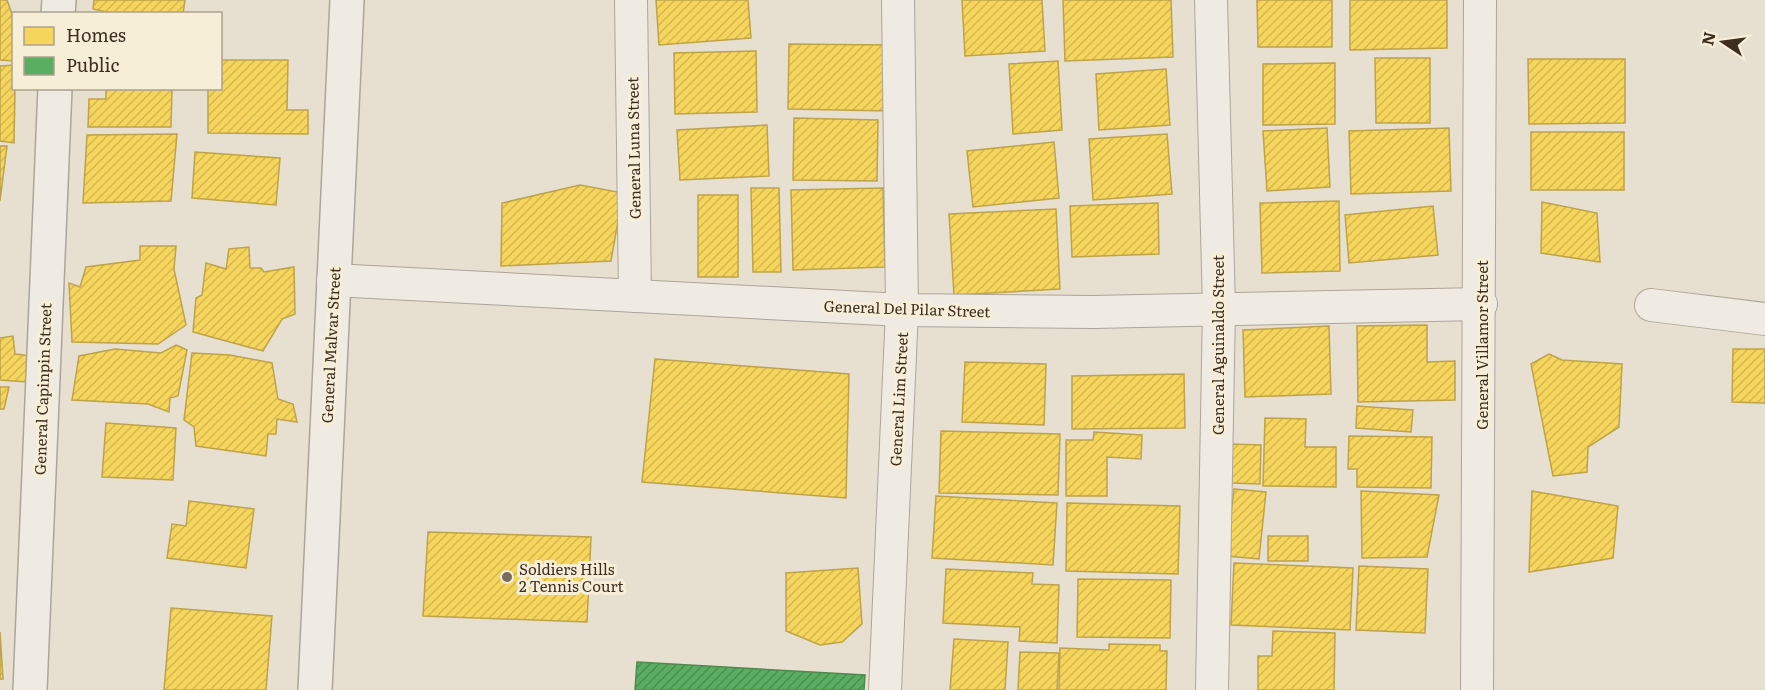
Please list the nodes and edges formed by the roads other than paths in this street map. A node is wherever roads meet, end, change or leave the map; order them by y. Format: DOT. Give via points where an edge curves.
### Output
graph roads {
  1 [pos="347,0"];
  2 [pos="631,0"];
  3 [pos="898,0"];
  4 [pos="1211,0"];
  5 [pos="1480,0"];
  6 [pos="55,90"];
  7 [pos="333,280"];
  8 [pos="635,296"];
  9 [pos="1481,304"];
  10 [pos="1651,305"];
  11 [pos="1219,308"];
  12 [pos="903,310"];
  13 [pos="1765,319"];
  14 [pos="30,690"];
  15 [pos="315,690"];
  16 [pos="885,690"];
  17 [pos="1212,690"];
  18 [pos="1477,690"];
  1 -- 7 [label="street, General Malvar Street"];
  2 -- 8 [label="street, General Luna Street"];
  3 -- 12 [label="street, General Lim Street"];
  4 -- 11 [label="street, General Aguinaldo Street"];
  5 -- 9 [label="street, General Villamor Street"];
  6 -- 14 [label="street, General Capinpin Street"];
  7 -- 8 [label="street, General Del Pilar Street"];
  7 -- 15 [label="street, General Malvar Street"];
  8 -- 12 [label="street, General Del Pilar Street"];
  9 -- 11 [label="street, General Del Pilar Street"];
  9 -- 18 [label="street, General Villamor Street"];
  10 -- 13 [label="street"];
  11 -- 12 [label="street, General Del Pilar Street" via="1093,312"];
  11 -- 17 [label="street, General Aguinaldo Street"];
  12 -- 16 [label="street, General Lim Street"];
}
